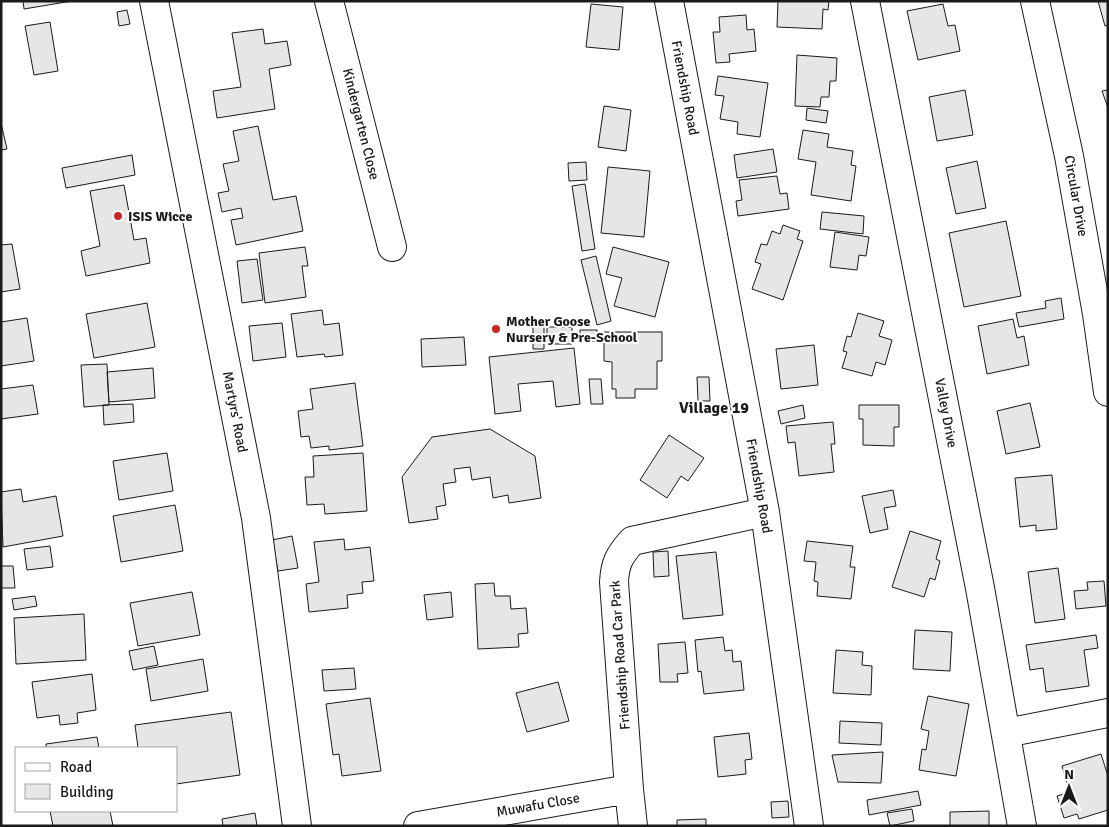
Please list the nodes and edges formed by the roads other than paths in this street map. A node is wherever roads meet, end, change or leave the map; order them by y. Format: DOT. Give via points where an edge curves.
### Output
graph roads {
  1 [pos="154,1"];
  2 [pos="329,1"];
  3 [pos="669,1"];
  4 [pos="865,1"];
  5 [pos="1035,1"];
  6 [pos="392,247"];
  7 [pos="1108,392"];
  8 [pos="765,512"];
  9 [pos="1108,713"];
  10 [pos="1006,732"];
  11 [pos="629,789"];
  12 [pos="297,826"];
  13 [pos="418,826"];
  14 [pos="633,826"];
  15 [pos="809,826"];
  16 [pos="1022,826"];
  1 -- 12 [label="street, Martyrs' Road" via="256,518"];
  2 -- 6 [label="street, Kindergarten Close"];
  3 -- 8 [label="street, Friendship Road"];
  4 -- 10 [label="street, Valley Drive"];
  5 -- 7 [label="street, Circular Drive" via="1069,156"];
  8 -- 11 [label="street, Friendship Road Car Park" via="632,542 620,555 614,582"];
  8 -- 15 [label="street, Friendship Road"];
  9 -- 10 [label="street"];
  10 -- 16 [label="street, Valley Drive"];
  11 -- 13 [label="street, Muwafu Close"];
  11 -- 14 [label="street"];
}
